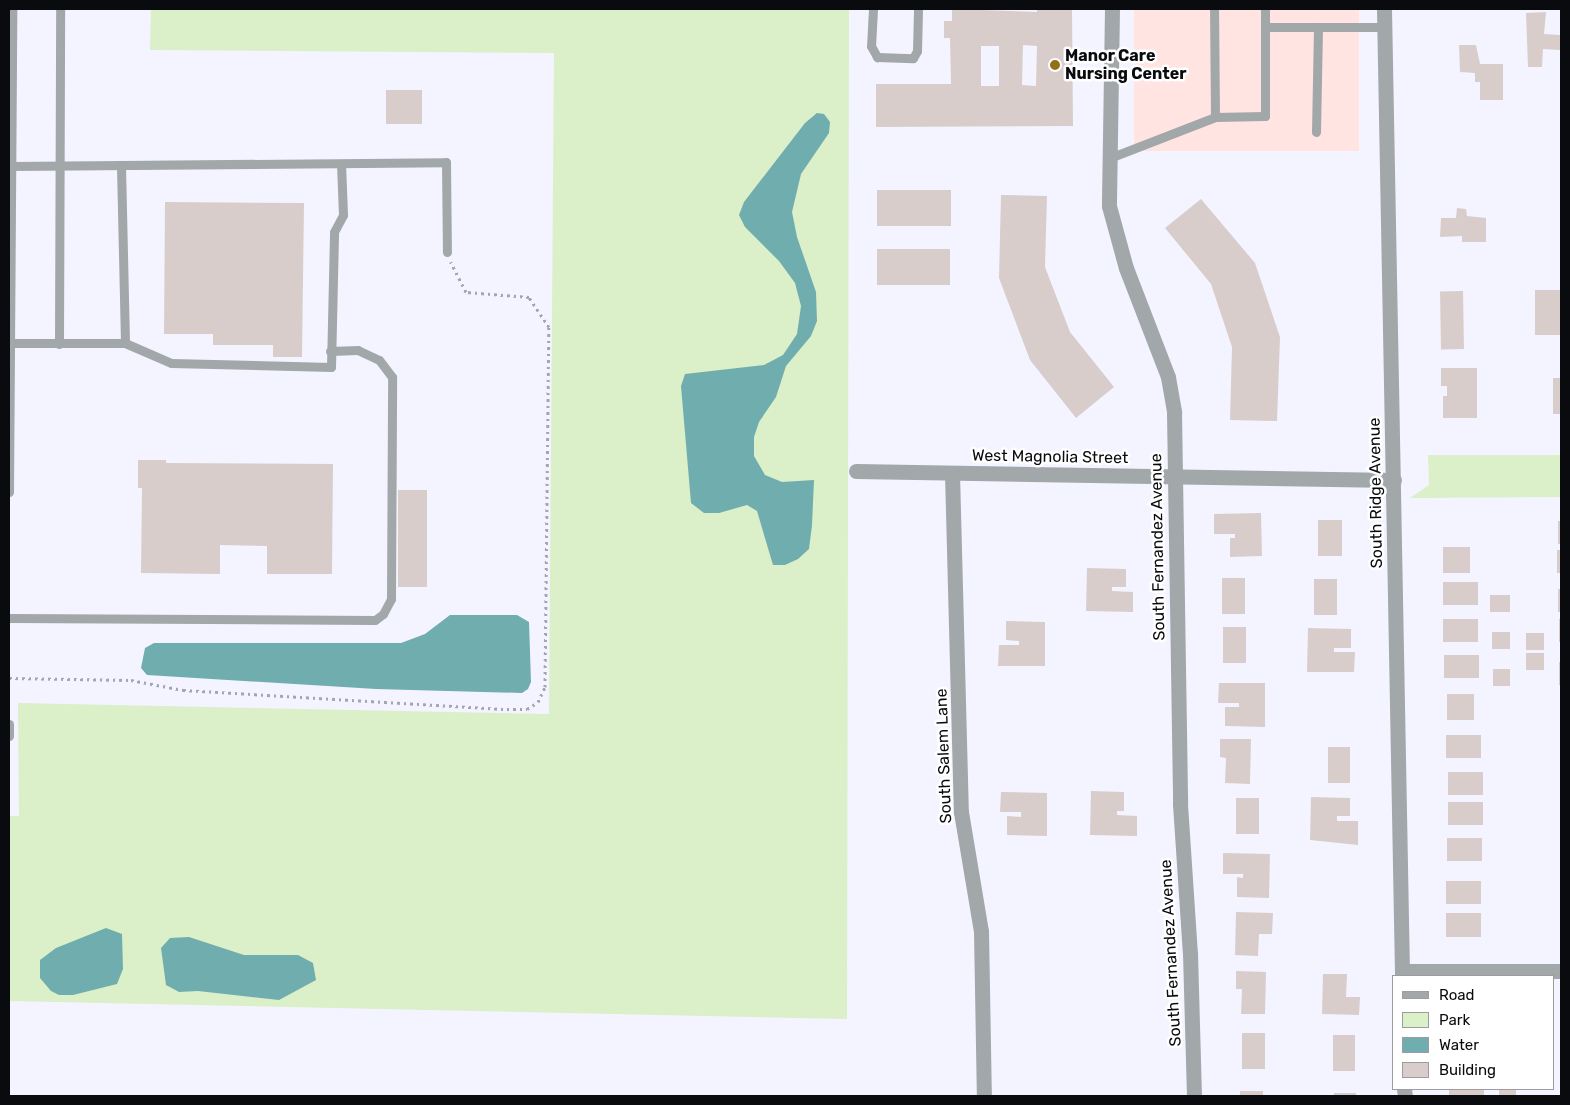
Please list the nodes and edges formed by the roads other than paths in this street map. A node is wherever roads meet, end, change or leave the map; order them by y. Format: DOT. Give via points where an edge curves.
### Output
graph roads {
  1 [pos="12,9"];
  2 [pos="60,9"];
  3 [pos="872,9"];
  4 [pos="918,9"];
  5 [pos="1112,9"];
  6 [pos="1214,9"];
  7 [pos="1266,9"];
  8 [pos="1384,9"];
  9 [pos="1265,27"];
  10 [pos="1318,27"];
  11 [pos="1384,27"];
  12 [pos="1215,117"];
  13 [pos="1316,132"];
  14 [pos="1112,156"];
  15 [pos="341,164"];
  16 [pos="12,166"];
  17 [pos="58,166"];
  18 [pos="121,166"];
  19 [pos="447,252"];
  20 [pos="11,343"];
  21 [pos="59,344"];
  22 [pos="124,344"];
  23 [pos="330,352"];
  24 [pos="856,471"];
  25 [pos="952,473"];
  26 [pos="1175,476"];
  27 [pos="1394,480"];
  28 [pos="9,492"];
  29 [pos="9,618"];
  30 [pos="9,724"];
  31 [pos="9,736"];
  32 [pos="1561,971"];
  33 [pos="1402,974"];
  34 [pos="984,1096"];
  35 [pos="1194,1096"];
  1 -- 16 [label="lane"];
  2 -- 17 [label="lane"];
  3 -- 4 [label="lane" via="871,46 877,57 912,58 917,52"];
  5 -- 14 [label="street, South Fernandez Avenue"];
  6 -- 12 [label="lane"];
  7 -- 9 [label="lane"];
  8 -- 11 [label="street, South Ridge Avenue"];
  9 -- 10 [label="lane"];
  9 -- 12 [label="lane" via="1265,116"];
  10 -- 11 [label="lane"];
  10 -- 13 [label="lane"];
  11 -- 27 [label="street, South Ridge Avenue"];
  12 -- 14 [label="lane"];
  14 -- 26 [label="street, South Fernandez Avenue" via="1108,173 1109,206 1126,268 1168,377 1174,412"];
  15 -- 18 [label="lane"];
  15 -- 19 [label="lane" via="446,162"];
  15 -- 23 [label="lane" via="343,215 334,232"];
  16 -- 17 [label="lane"];
  16 -- 20 [label="lane"];
  17 -- 18 [label="lane"];
  17 -- 21 [label="lane"];
  18 -- 22 [label="lane"];
  20 -- 21 [label="lane"];
  20 -- 28 [label="lane"];
  21 -- 22 [label="lane"];
  22 -- 23 [label="lane" via="171,363 331,367"];
  23 -- 29 [label="lane" via="358,350 379,360 392,377 391,599 383,614 375,620"];
  24 -- 25 [label="street, West Magnolia Street"];
  25 -- 26 [label="street, West Magnolia Street"];
  25 -- 34 [label="street, South Salem Lane" via="961,812 981,931"];
  26 -- 27 [label="street, West Magnolia Street"];
  26 -- 35 [label="street, South Fernandez Avenue" via="1180,804 1190,953"];
  27 -- 33 [label="street, South Ridge Avenue"];
  30 -- 31 [label="lane"];
  32 -- 33 [label="street"];
}
